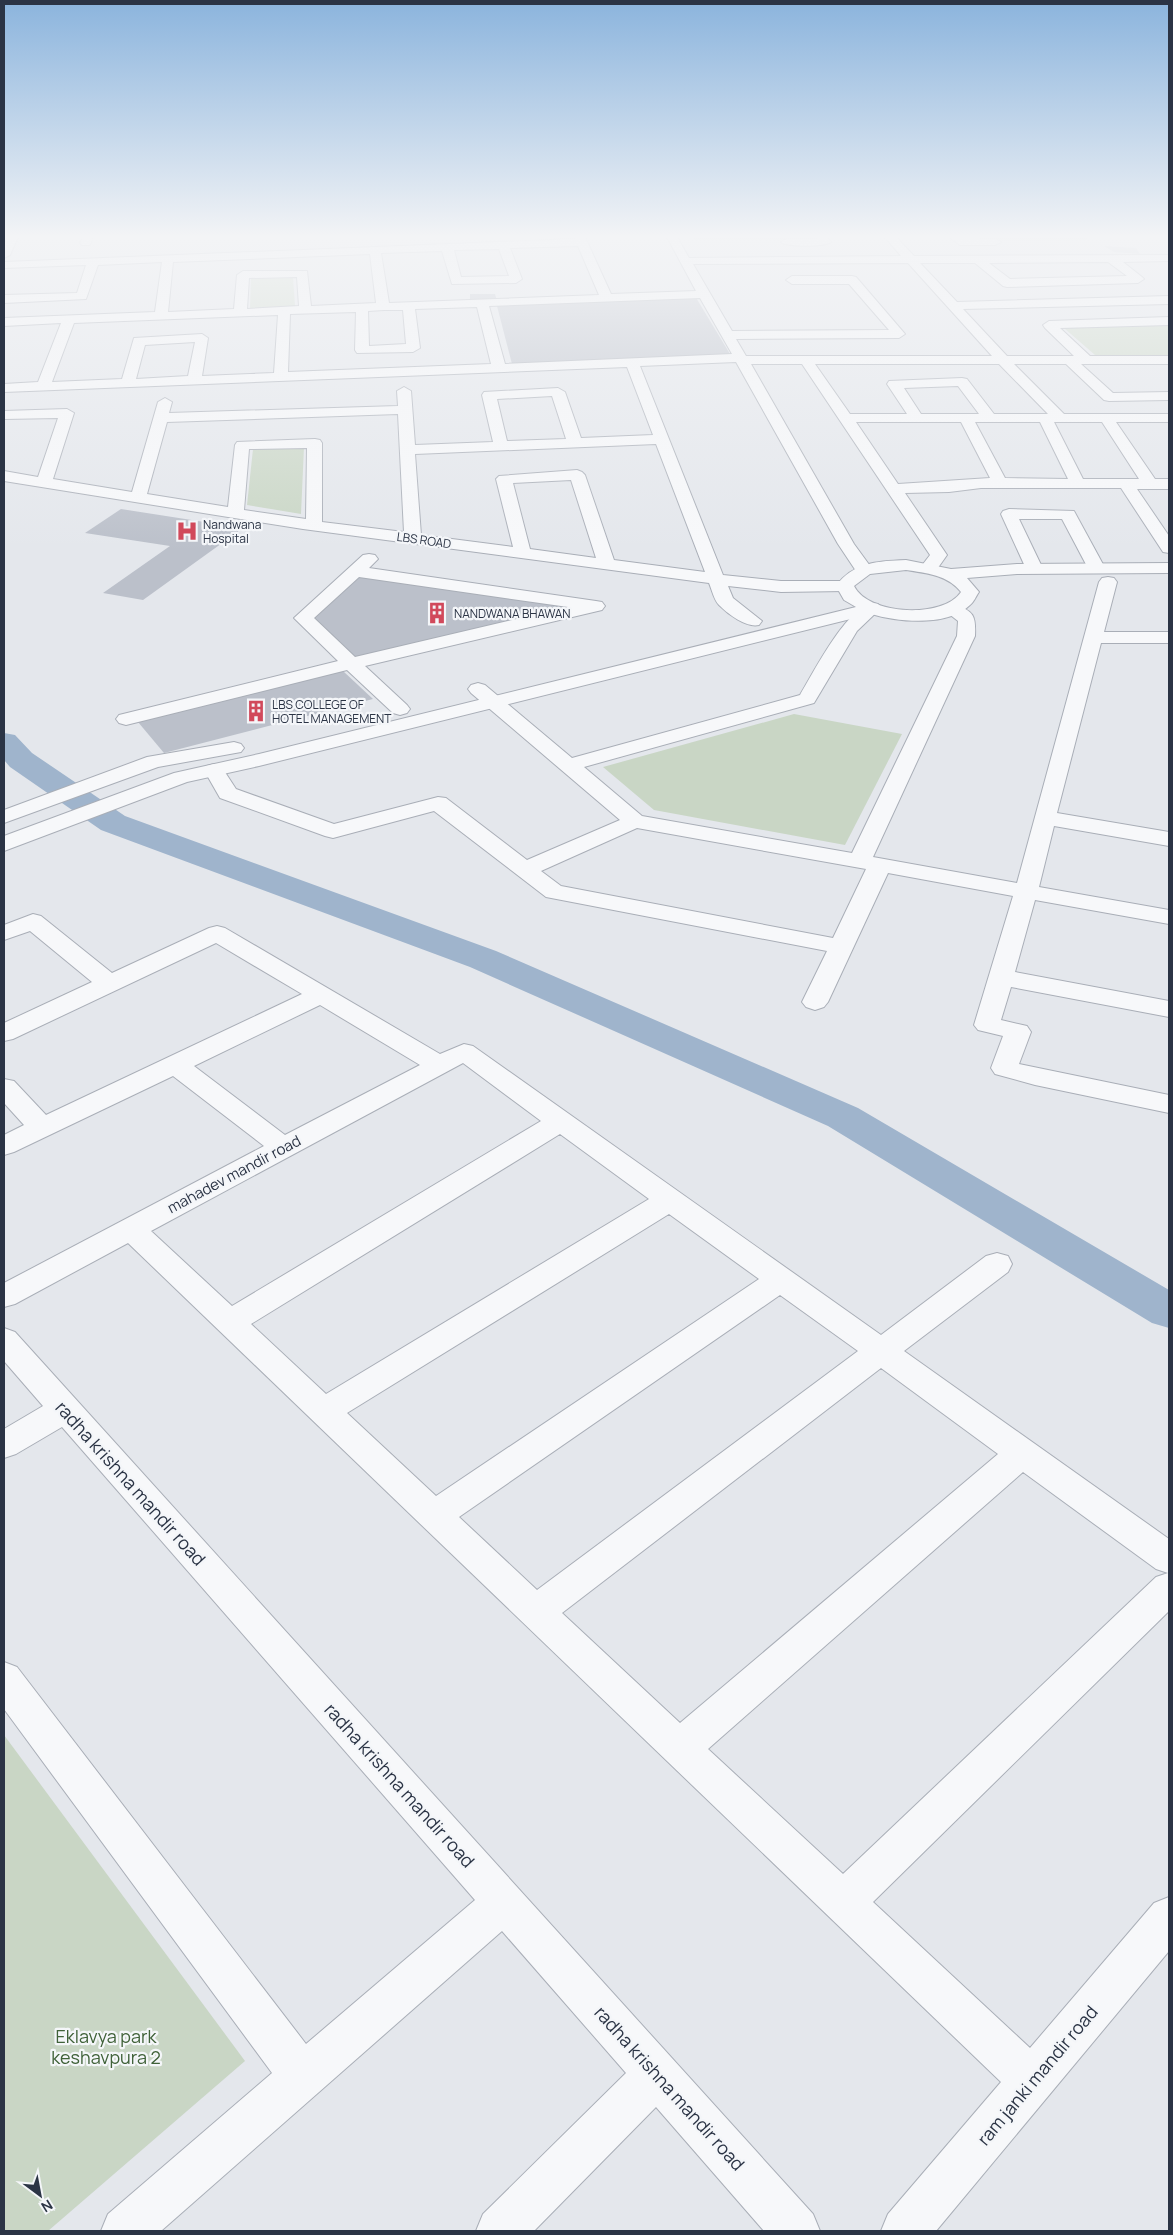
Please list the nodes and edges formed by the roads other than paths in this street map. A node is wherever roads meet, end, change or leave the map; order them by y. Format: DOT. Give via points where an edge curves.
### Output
graph roads {
  1 [pos="61,341"];
  2 [pos="139,341"];
  3 [pos="201,341"];
  4 [pos="283,341"];
  5 [pos="362,341"];
  6 [pos="412,341"];
  7 [pos="492,341"];
  8 [pos="731,341"];
  9 [pos="986,341"];
  10 [pos="1066,341"];
  11 [pos="741,359"];
  12 [pos="1085,359"];
  13 [pos="806,360"];
  14 [pos="1003,360"];
  15 [pos="1068,360"];
  16 [pos="1133,360"];
  17 [pos="1169,360"];
  18 [pos="632,362"];
  19 [pos="499,368"];
  20 [pos="1148,371"];
  21 [pos="403,372"];
  22 [pos="281,377"];
  23 [pos="194,380"];
  24 [pos="171,381"];
  25 [pos="128,383"];
  26 [pos="44,386"];
  27 [pos="4,388"];
  28 [pos="1169,396"];
  29 [pos="405,410"];
  30 [pos="4,415"];
  31 [pos="161,418"];
  32 [pos="845,418"];
  33 [pos="917,418"];
  34 [pos="966,418"];
  35 [pos="990,418"];
  36 [pos="1053,418"];
  37 [pos="1106,418"];
  38 [pos="1169,418"];
  39 [pos="663,439"];
  40 [pos="576,443"];
  41 [pos="501,446"];
  42 [pos="407,450"];
  43 [pos="4,476"];
  44 [pos="44,483"];
  45 [pos="1000,483"];
  46 [pos="1078,484"];
  47 [pos="1126,484"];
  48 [pos="1150,484"];
  49 [pos="1169,484"];
  50 [pos="894,489"];
  51 [pos="138,498"];
  52 [pos="236,513"];
  53 [pos="314,525"];
  54 [pos="394,536"];
  55 [pos="413,539"];
  56 [pos="1169,548"];
  57 [pos="523,553"];
  58 [pos="607,565"];
  59 [pos="930,568"];
  60 [pos="1169,568"];
  61 [pos="1034,569"];
  62 [pos="864,570"];
  63 [pos="356,571"];
  64 [pos="950,574"];
  65 [pos="1102,575"];
  66 [pos="718,579"];
  67 [pos="1169,583"];
  68 [pos="1021,586"];
  69 [pos="847,591"];
  70 [pos="872,608"];
  71 [pos="953,610"];
  72 [pos="753,621"];
  73 [pos="1094,637"];
  74 [pos="1169,638"];
  75 [pos="352,663"];
  76 [pos="487,695"];
  77 [pos="400,708"];
  78 [pos="126,719"];
  79 [pos="569,764"];
  80 [pos="214,770"];
  81 [pos="4,817"];
  82 [pos="1046,818"];
  83 [pos="635,820"];
  84 [pos="1169,839"];
  85 [pos="6,843"];
  86 [pos="870,863"];
  87 [pos="524,870"];
  88 [pos="1026,891"];
  89 [pos="1169,917"];
  90 [pos="4,933"];
  91 [pos="842,947"];
  92 [pos="1000,977"];
  93 [pos="109,983"];
  94 [pos="320,995"];
  95 [pos="815,1002"];
  96 [pos="1169,1009"];
  97 [pos="4,1033"];
  98 [pos="452,1059"];
  99 [pos="175,1064"];
  100 [pos="4,1087"];
  101 [pos="1169,1104"];
  102 [pos="561,1121"];
  103 [pos="42,1128"];
  104 [pos="4,1146"];
  105 [pos="284,1148"];
  106 [pos="670,1200"];
  107 [pos="132,1228"];
  108 [pos="997,1264"];
  109 [pos="781,1279"];
  110 [pos="4,1296"];
  111 [pos="230,1322"];
  112 [pos="4,1340"];
  113 [pos="881,1351"];
  114 [pos="65,1409"];
  115 [pos="324,1411"];
  116 [pos="4,1445"];
  117 [pos="1022,1452"];
  118 [pos="434,1516"];
  119 [pos="1169,1558"];
  120 [pos="1169,1588"];
  121 [pos="536,1611"];
  122 [pos="4,1679"];
  123 [pos="680,1748"];
  124 [pos="504,1902"];
  125 [pos="844,1902"];
  126 [pos="1169,1918"];
  127 [pos="658,2074"];
  128 [pos="303,2076"];
  129 [pos="1032,2081"];
  130 [pos="125,2231"];
  131 [pos="500,2231"];
  132 [pos="796,2231"];
  133 [pos="905,2231"];
  1 -- 26 [label="street"];
  2 -- 25 [label="street"];
  3 -- 23 [label="street"];
  4 -- 22 [label="street"];
  5 -- 6 [label="street" via="362,350 412,348"];
  7 -- 19 [label="street"];
  8 -- 11 [label="street"];
  9 -- 14 [label="street"];
  10 -- 12 [label="street"];
  11 -- 13 [label="street"];
  11 -- 18 [label="street"];
  11 -- 62 [label="street"];
  12 -- 15 [label="street"];
  12 -- 16 [label="street"];
  13 -- 14 [label="street"];
  13 -- 32 [label="street"];
  14 -- 15 [label="street"];
  14 -- 36 [label="street"];
  15 -- 28 [label="street" via="1109,397"];
  16 -- 17 [label="street"];
  16 -- 20 [label="street"];
  18 -- 19 [label="street"];
  18 -- 39 [label="street"];
  19 -- 21 [label="street"];
  21 -- 22 [label="street"];
  21 -- 29 [label="street"];
  22 -- 23 [label="street"];
  23 -- 24 [label="street"];
  24 -- 25 [label="street"];
  24 -- 31 [label="street"];
  25 -- 26 [label="street"];
  26 -- 27 [label="street"];
  29 -- 31 [label="street"];
  29 -- 42 [label="street"];
  30 -- 44 [label="street" via="66,413"];
  31 -- 51 [label="street"];
  32 -- 33 [label="street"];
  32 -- 50 [label="street"];
  33 -- 34 [label="street"];
  33 -- 35 [label="street" via="894,384 962,382"];
  34 -- 35 [label="street"];
  34 -- 45 [label="street"];
  35 -- 36 [label="street"];
  36 -- 37 [label="street"];
  36 -- 46 [label="street"];
  37 -- 38 [label="street"];
  37 -- 48 [label="street"];
  39 -- 40 [label="street"];
  39 -- 66 [label="street"];
  40 -- 41 [label="street"];
  40 -- 41 [label="street" via="558,392 489,395"];
  41 -- 42 [label="street"];
  42 -- 55 [label="street"];
  43 -- 44 [label="street, LBS ROAD"];
  44 -- 51 [label="street, LBS ROAD"];
  45 -- 46 [label="street"];
  45 -- 50 [label="street"];
  46 -- 47 [label="street"];
  47 -- 48 [label="street"];
  47 -- 56 [label="street"];
  48 -- 49 [label="street"];
  50 -- 59 [label="street" via="939,556"];
  51 -- 52 [label="street, LBS ROAD"];
  52 -- 53 [label="street, LBS ROAD"];
  52 -- 53 [label="street" via="242,445 315,442"];
  53 -- 54 [label="street, LBS ROAD"];
  54 -- 55 [label="street, LBS ROAD"];
  54 -- 63 [label="street"];
  55 -- 57 [label="street, LBS ROAD"];
  57 -- 58 [label="street, LBS ROAD"];
  57 -- 58 [label="street" via="504,478 577,475"];
  58 -- 66 [label="street, LBS ROAD"];
  59 -- 62 [label="street" via="906,565"];
  59 -- 64 [label="street"];
  60 -- 65 [label="street"];
  61 -- 64 [label="street"];
  61 -- 65 [label="street"];
  61 -- 65 [label="street" via="1008,514 1068,514"];
  62 -- 69 [label="street" via="850,577"];
  63 -- 75 [label="street" via="303,618"];
  63 -- 75 [label="street" via="596,606"];
  64 -- 71 [label="street" via="978,591"];
  65 -- 67 [label="street"];
  65 -- 68 [label="street"];
  65 -- 73 [label="street"];
  66 -- 69 [label="street, LBS ROAD" via="756,586"];
  66 -- 72 [label="street" via="725,601"];
  69 -- 70 [label="street"];
  69 -- 72 [label="street"];
  70 -- 71 [label="street" via="909,615"];
  70 -- 76 [label="street"];
  70 -- 79 [label="street" via="850,628 807,699"];
  71 -- 86 [label="street" via="967,619 966,636"];
  72 -- 76 [label="street"];
  73 -- 74 [label="street"];
  73 -- 82 [label="street"];
  75 -- 77 [label="street"];
  75 -- 78 [label="street"];
  76 -- 77 [label="street"];
  76 -- 79 [label="street"];
  76 -- 80 [label="street"];
  77 -- 81 [label="street" via="259,744 154,761"];
  79 -- 83 [label="street"];
  80 -- 85 [label="street" via="181,777"];
  80 -- 87 [label="street" via="228,793 332,831 438,802"];
  82 -- 84 [label="street"];
  82 -- 88 [label="street"];
  83 -- 86 [label="street"];
  83 -- 87 [label="street"];
  86 -- 88 [label="street"];
  86 -- 91 [label="street"];
  87 -- 91 [label="street" via="554,892"];
  88 -- 89 [label="street"];
  88 -- 92 [label="street"];
  90 -- 93 [label="street" via="33,921"];
  91 -- 95 [label="street"];
  92 -- 96 [label="street"];
  92 -- 101 [label="street" via="986,1025 1018,1032 1004,1068"];
  93 -- 94 [label="street" via="218,933"];
  93 -- 97 [label="street"];
  94 -- 98 [label="street"];
  94 -- 99 [label="street"];
  98 -- 102 [label="street"];
  98 -- 105 [label="street, mahadev mandir road"];
  99 -- 103 [label="street"];
  99 -- 105 [label="street"];
  100 -- 103 [label="street"];
  102 -- 106 [label="street"];
  102 -- 111 [label="street"];
  103 -- 104 [label="street"];
  105 -- 107 [label="street, mahadev mandir road"];
  106 -- 109 [label="street"];
  106 -- 115 [label="street"];
  107 -- 110 [label="street, mahadev mandir road"];
  107 -- 111 [label="street"];
  108 -- 113 [label="street"];
  109 -- 113 [label="street"];
  109 -- 118 [label="street"];
  111 -- 115 [label="street"];
  112 -- 114 [label="street, radha krishna mandir road"];
  113 -- 117 [label="street"];
  113 -- 121 [label="street"];
  114 -- 116 [label="street"];
  114 -- 124 [label="street, radha krishna mandir road"];
  115 -- 118 [label="street"];
  117 -- 119 [label="street"];
  117 -- 123 [label="street"];
  118 -- 121 [label="street"];
  120 -- 125 [label="street"];
  121 -- 123 [label="street"];
  122 -- 128 [label="street"];
  123 -- 125 [label="street"];
  124 -- 127 [label="street, radha krishna mandir road"];
  124 -- 128 [label="street"];
  125 -- 129 [label="street"];
  126 -- 129 [label="street, ram janki mandir road"];
  127 -- 131 [label="street"];
  127 -- 132 [label="street, radha krishna mandir road"];
  128 -- 130 [label="street"];
  129 -- 133 [label="street, ram janki mandir road"];
}
